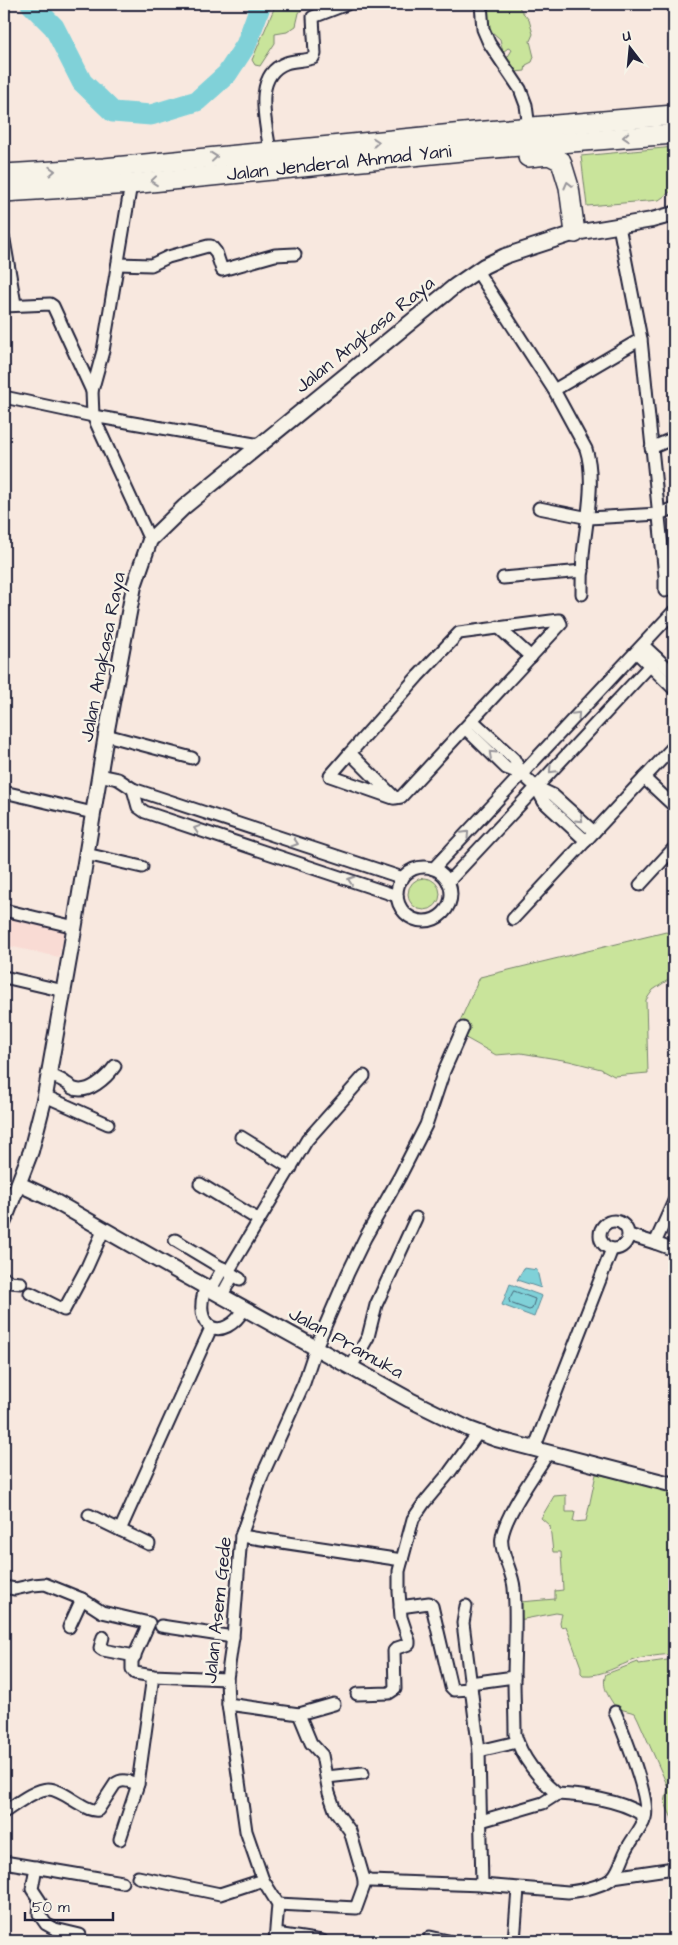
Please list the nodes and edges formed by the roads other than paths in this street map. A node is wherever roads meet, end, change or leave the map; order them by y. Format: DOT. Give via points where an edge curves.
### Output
graph roads {
  1 [pos="347,4"];
  2 [pos="481,4"];
  3 [pos="674,115"];
  4 [pos="529,128"];
  5 [pos="674,134"];
  6 [pos="270,152"];
  7 [pos="429,154"];
  8 [pos="4,174"];
  9 [pos="131,184"];
  10 [pos="4,192"];
  11 [pos="674,214"];
  12 [pos="619,226"];
  13 [pos="575,234"];
  14 [pos="4,240"];
  15 [pos="294,254"];
  16 [pos="118,264"];
  17 [pos="477,270"];
  18 [pos="9,305"];
  19 [pos="641,340"];
  20 [pos="554,390"];
  21 [pos="92,391"];
  22 [pos="4,397"];
  23 [pos="93,416"];
  24 [pos="674,438"];
  25 [pos="260,445"];
  26 [pos="651,448"];
  27 [pos="539,508"];
  28 [pos="674,508"];
  29 [pos="659,514"];
  30 [pos="589,518"];
  31 [pos="150,540"];
  32 [pos="583,571"];
  33 [pos="670,574"];
  34 [pos="503,578"];
  35 [pos="665,591"];
  36 [pos="582,594"];
  37 [pos="674,611"];
  38 [pos="498,627"];
  39 [pos="639,649"];
  40 [pos="531,657"];
  41 [pos="653,662"];
  42 [pos="674,674"];
  43 [pos="674,689"];
  44 [pos="468,724"];
  45 [pos="106,735"];
  46 [pos="674,746"];
  47 [pos="350,753"];
  48 [pos="192,758"];
  49 [pos="522,774"];
  50 [pos="106,776"];
  51 [pos="644,778"];
  52 [pos="536,787"];
  53 [pos="133,789"];
  54 [pos="4,792"];
  55 [pos="395,798"];
  56 [pos="674,806"];
  57 [pos="93,813"];
  58 [pos="262,832"];
  59 [pos="590,836"];
  60 [pos="257,848"];
  61 [pos="674,848"];
  62 [pos="86,854"];
  63 [pos="142,867"];
  64 [pos="433,869"];
  65 [pos="403,878"];
  66 [pos="448,882"];
  67 [pos="640,885"];
  68 [pos="397,896"];
  69 [pos="4,910"];
  70 [pos="513,919"];
  71 [pos="75,927"];
  72 [pos="4,977"];
  73 [pos="64,991"];
  74 [pos="463,1028"];
  75 [pos="115,1066"];
  76 [pos="49,1074"];
  77 [pos="364,1076"];
  78 [pos="45,1096"];
  79 [pos="108,1124"];
  80 [pos="241,1137"];
  81 [pos="291,1168"];
  82 [pos="19,1184"];
  83 [pos="200,1184"];
  84 [pos="674,1201"];
  85 [pos="416,1218"];
  86 [pos="259,1220"];
  87 [pos="4,1221"];
  88 [pos="104,1229"];
  89 [pos="629,1235"];
  90 [pos="176,1240"];
  91 [pos="655,1243"];
  92 [pos="612,1249"];
  93 [pos="674,1250"];
  94 [pos="231,1274"];
  95 [pos="4,1278"];
  96 [pos="21,1283"];
  97 [pos="213,1290"];
  98 [pos="30,1293"];
  99 [pos="245,1308"];
  100 [pos="211,1328"];
  101 [pos="316,1348"];
  102 [pos="351,1367"];
  103 [pos="478,1433"];
  104 [pos="541,1451"];
  105 [pos="674,1485"];
  106 [pos="89,1515"];
  107 [pos="120,1530"];
  108 [pos="241,1536"];
  109 [pos="149,1544"];
  110 [pos="402,1560"];
  111 [pos="4,1587"];
  112 [pos="82,1599"];
  113 [pos="466,1606"];
  114 [pos="400,1607"];
  115 [pos="155,1625"];
  116 [pos="69,1627"];
  117 [pos="103,1637"];
  118 [pos="234,1637"];
  119 [pos="135,1656"];
  120 [pos="153,1676"];
  121 [pos="514,1677"];
  122 [pos="227,1679"];
  123 [pos="470,1686"];
  124 [pos="357,1694"];
  125 [pos="228,1704"];
  126 [pos="334,1704"];
  127 [pos="615,1712"];
  128 [pos="298,1714"];
  129 [pos="517,1742"];
  130 [pos="479,1750"];
  131 [pos="363,1773"];
  132 [pos="327,1777"];
  133 [pos="138,1784"];
  134 [pos="556,1794"];
  135 [pos="4,1812"];
  136 [pos="481,1821"];
  137 [pos="642,1823"];
  138 [pos="120,1838"];
  139 [pos="4,1862"];
  140 [pos="36,1867"];
  141 [pos="674,1868"];
  142 [pos="138,1877"];
  143 [pos="613,1877"];
  144 [pos="364,1879"];
  145 [pos="263,1880"];
  146 [pos="122,1882"];
  147 [pos="482,1885"];
  148 [pos="518,1889"];
  149 [pos="278,1904"];
  150 [pos="276,1937"];
  151 [pos="430,1937"];
  152 [pos="79,1941"];
  153 [pos="322,1941"];
  154 [pos="448,1941"];
  155 [pos="514,1941"];
  1 -- 6 [label="street" via="313,17 313,58 286,62 268,77 265,112"];
  2 -- 4 [label="street" via="483,29 520,89"];
  3 -- 4 [label="highway, Jalan Jenderal Ahmad Yani"];
  6 -- 4 [label="highway, Jalan Jenderal Ahmad Yani, one-way"];
  5 -- 7 [label="highway, Jalan Jenderal Ahmad Yani, one-way"];
  8 -- 6 [label="highway, Jalan Jenderal Ahmad Yani, one-way"];
  7 -- 9 [label="highway, Jalan Jenderal Ahmad Yani, one-way"];
  13 -- 7 [label="highway, one-way" via="569,187 561,161 557,158 549,155 458,162"];
  9 -- 10 [label="highway, Jalan Jenderal Ahmad Yani"];
  9 -- 16 [label="street"];
  11 -- 12 [label="street, Jalan Angkasa Raya"];
  12 -- 13 [label="street, Jalan Angkasa Raya"];
  12 -- 19 [label="street"];
  13 -- 17 [label="street, Jalan Angkasa Raya" via="498,259"];
  14 -- 18 [label="street"];
  15 -- 16 [label="street" via="275,255 222,270 216,252 208,246 151,265"];
  16 -- 21 [label="street" via="103,351"];
  17 -- 20 [label="street"];
  17 -- 25 [label="street, Jalan Angkasa Raya"];
  18 -- 21 [label="street" via="50,304 55,308"];
  19 -- 20 [label="street"];
  19 -- 26 [label="street"];
  20 -- 30 [label="street" via="588,455"];
  21 -- 23 [label="street"];
  22 -- 23 [label="street"];
  23 -- 25 [label="street"];
  23 -- 31 [label="street"];
  24 -- 26 [label="street"];
  25 -- 31 [label="street, Jalan Angkasa Raya" via="184,507"];
  26 -- 29 [label="street"];
  27 -- 30 [label="street"];
  28 -- 29 [label="street"];
  29 -- 30 [label="street"];
  29 -- 33 [label="street"];
  30 -- 32 [label="street"];
  31 -- 45 [label="street, Jalan Angkasa Raya" via="134,586"];
  32 -- 34 [label="street"];
  32 -- 36 [label="street"];
  33 -- 35 [label="street"];
  37 -- 39 [label="street"];
  38 -- 40 [label="street"];
  38 -- 40 [label="street" via="559,620 561,624"];
  38 -- 47 [label="street" via="457,635"];
  39 -- 41 [label="street"];
  49 -- 39 [label="street, one-way"];
  40 -- 44 [label="street"];
  41 -- 42 [label="street"];
  41 -- 43 [label="street"];
  41 -- 52 [label="street, one-way"];
  44 -- 49 [label="street" via="514,759"];
  44 -- 55 [label="street" via="400,797"];
  45 -- 48 [label="street"];
  45 -- 50 [label="street, Jalan Angkasa Raya"];
  46 -- 51 [label="street"];
  47 -- 55 [label="street"];
  47 -- 55 [label="street" via="330,776"];
  49 -- 52 [label="street"];
  64 -- 49 [label="street, one-way"];
  50 -- 53 [label="street"];
  50 -- 57 [label="street, Jalan Angkasa Raya"];
  51 -- 56 [label="street"];
  51 -- 59 [label="street"];
  52 -- 59 [label="street" via="544,802"];
  52 -- 66 [label="street"];
  53 -- 58 [label="street"];
  60 -- 53 [label="street, one-way" via="145,812 138,807"];
  54 -- 57 [label="street"];
  57 -- 62 [label="street, Jalan Angkasa Raya"];
  58 -- 60 [label="street"];
  58 -- 65 [label="street, one-way"];
  59 -- 70 [label="street"];
  68 -- 60 [label="street, one-way"];
  61 -- 67 [label="street"];
  62 -- 63 [label="street"];
  62 -- 71 [label="street, Jalan Angkasa Raya"];
  64 -- 65 [label="street" via="420,868"];
  64 -- 66 [label="street"];
  65 -- 68 [label="street"];
  66 -- 68 [label="street" via="451,895 447,908 431,920 417,920 406,914"];
  69 -- 71 [label="street"];
  71 -- 73 [label="street, Jalan Angkasa Raya"];
  72 -- 73 [label="street"];
  73 -- 76 [label="street, Jalan Angkasa Raya"];
  74 -- 101 [label="street, Jalan Asem Gede" via="426,1125 365,1238"];
  75 -- 76 [label="street" via="96,1085 81,1089"];
  76 -- 78 [label="street, Jalan Angkasa Raya"];
  77 -- 81 [label="street" via="307,1140"];
  78 -- 79 [label="street"];
  78 -- 82 [label="street, Jalan Angkasa Raya" via="34,1143"];
  80 -- 81 [label="street"];
  81 -- 86 [label="street"];
  82 -- 87 [label="street, Jalan Angkasa Raya"];
  82 -- 88 [label="street, Jalan Pramuka"];
  83 -- 86 [label="street"];
  84 -- 91 [label="street"];
  85 -- 102 [label="street" via="376,1305 368,1337"];
  86 -- 94 [label="street"];
  88 -- 97 [label="street, Jalan Pramuka"];
  88 -- 98 [label="street" via="64,1310"];
  89 -- 91 [label="street"];
  89 -- 92 [label="street" via="626,1244"];
  89 -- 92 [label="street" via="622,1222 606,1224 601,1238"];
  90 -- 94 [label="street"];
  91 -- 93 [label="street"];
  92 -- 104 [label="street"];
  94 -- 97 [label="street"];
  95 -- 96 [label="street"];
  97 -- 99 [label="street, Jalan Pramuka"];
  97 -- 100 [label="street" via="201,1299 201,1313"];
  99 -- 100 [label="street" via="229,1325"];
  99 -- 101 [label="street, Jalan Pramuka"];
  100 -- 107 [label="street"];
  101 -- 102 [label="street, Jalan Pramuka"];
  101 -- 108 [label="street, Jalan Asem Gede" via="304,1383 262,1476"];
  102 -- 103 [label="street, Jalan Pramuka"];
  103 -- 104 [label="street, Jalan Pramuka"];
  103 -- 110 [label="street" via="414,1519"];
  104 -- 105 [label="street, Jalan Pramuka"];
  104 -- 121 [label="street" via="505,1526 501,1545 514,1586"];
  106 -- 107 [label="street"];
  107 -- 109 [label="street"];
  108 -- 110 [label="street"];
  108 -- 118 [label="street, Jalan Asem Gede"];
  110 -- 114 [label="street"];
  111 -- 112 [label="street" via="45,1584"];
  112 -- 115 [label="street" via="102,1612"];
  112 -- 116 [label="street"];
  113 -- 123 [label="street" via="462,1623"];
  114 -- 123 [label="street" via="429,1603 432,1606 451,1687 458,1691"];
  114 -- 124 [label="street" via="409,1642 394,1652 395,1689 389,1693"];
  115 -- 118 [label="street"];
  115 -- 119 [label="street"];
  117 -- 119 [label="street" via="102,1650"];
  118 -- 122 [label="street, Jalan Asem Gede"];
  119 -- 120 [label="street" via="134,1673"];
  120 -- 122 [label="street"];
  120 -- 133 [label="street"];
  121 -- 123 [label="street"];
  121 -- 129 [label="street"];
  122 -- 125 [label="street, Jalan Asem Gede"];
  123 -- 130 [label="street"];
  125 -- 128 [label="street"];
  125 -- 145 [label="street, Jalan Asem Gede" via="246,1831"];
  126 -- 128 [label="street"];
  127 -- 137 [label="street" via="643,1789 646,1816"];
  128 -- 132 [label="street" via="311,1743 322,1755"];
  129 -- 130 [label="street"];
  129 -- 134 [label="street" via="531,1766"];
  130 -- 136 [label="street"];
  131 -- 132 [label="street"];
  132 -- 144 [label="street" via="335,1810 350,1831"];
  133 -- 135 [label="street" via="119,1781 98,1810 47,1788"];
  133 -- 138 [label="street"];
  134 -- 136 [label="street" via="543,1804"];
  134 -- 137 [label="street" via="594,1798 632,1808 641,1814"];
  136 -- 147 [label="street"];
  137 -- 143 [label="street"];
  139 -- 140 [label="street"];
  140 -- 146 [label="street"];
  140 -- 152 [label="street" via="32,1889 40,1901 39,1914 46,1924 80,1935"];
  141 -- 143 [label="street"];
  142 -- 145 [label="street" via="220,1894"];
  143 -- 148 [label="street" via="579,1891"];
  144 -- 147 [label="street"];
  144 -- 149 [label="street" via="356,1908"];
  145 -- 149 [label="street, Jalan Asem Gede"];
  147 -- 148 [label="street"];
  148 -- 155 [label="street"];
  149 -- 150 [label="street"];
  150 -- 153 [label="street"];
  151 -- 154 [label="street"];
}
